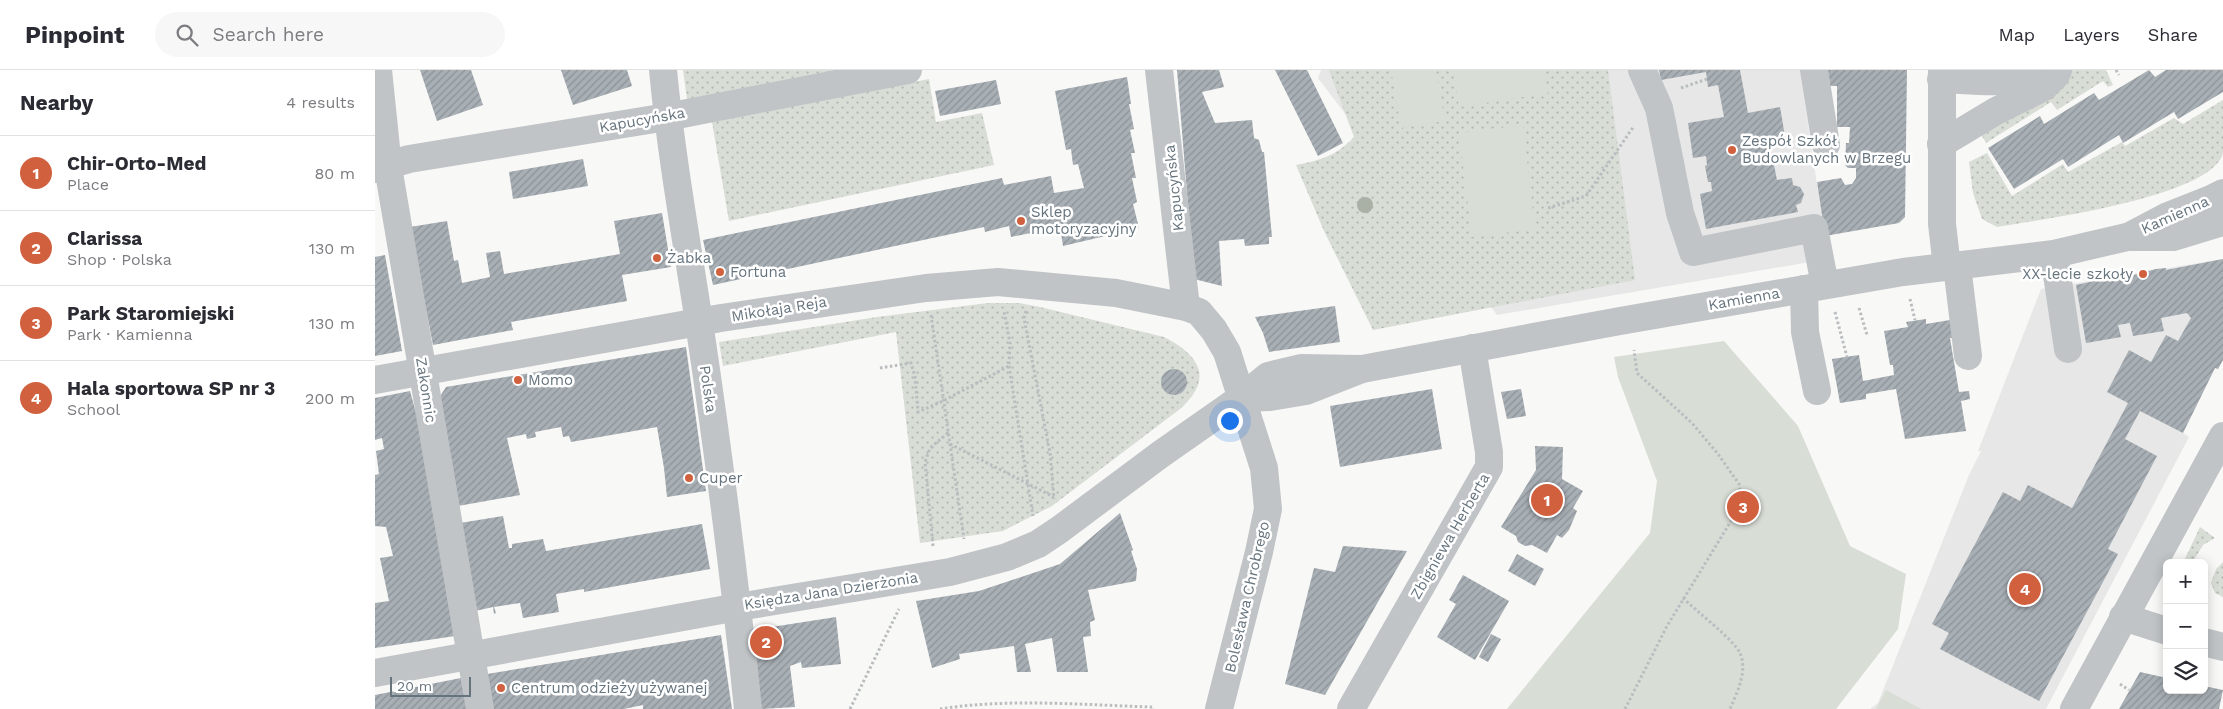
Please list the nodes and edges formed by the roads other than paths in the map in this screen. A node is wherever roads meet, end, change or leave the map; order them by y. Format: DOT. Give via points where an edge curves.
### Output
graph roads {
  1 [pos="378,70"];
  2 [pos="663,70"];
  3 [pos="908,70"];
  4 [pos="1159,70"];
  5 [pos="1642,70"];
  6 [pos="1814,70"];
  7 [pos="2045,70"];
  8 [pos="2058,70"];
  9 [pos="1941,74"];
  10 [pos="667,117"];
  11 [pos="1941,144"];
  12 [pos="1826,145"];
  13 [pos="381,168"];
  14 [pos="2223,193"];
  15 [pos="2223,222"];
  16 [pos="2127,237"];
  17 [pos="2054,254"];
  18 [pos="1952,266"];
  19 [pos="1820,286"];
  20 [pos="1186,307"];
  21 [pos="699,323"];
  22 [pos="1472,348"];
  23 [pos="2068,349"];
  24 [pos="1968,356"];
  25 [pos="423,370"];
  26 [pos="375,380"];
  27 [pos="1817,391"];
  28 [pos="1241,398"];
  29 [pos="2223,436"];
  30 [pos="737,607"];
  31 [pos="2123,617"];
  32 [pos="2163,630"];
  33 [pos="2208,643"];
  34 [pos="2223,646"];
  35 [pos="470,655"];
  36 [pos="375,672"];
  37 [pos="481,709"];
  38 [pos="748,709"];
  39 [pos="1219,709"];
  40 [pos="1351,709"];
  41 [pos="2074,709"];
  1 -- 13 [label="street, Zakonnic"];
  2 -- 10 [label="street, Polska"];
  3 -- 10 [label="street, Kapucyńska"];
  4 -- 20 [label="street, Kapucyńska"];
  5 -- 19 [label="street" via="1659,108 1681,213 1693,252 1815,228"];
  6 -- 12 [label="street"];
  7 -- 9 [label="street" via="2030,78 1994,80"];
  8 -- 11 [label="street" via="2044,88 1996,111"];
  9 -- 11 [label="street"];
  10 -- 13 [label="street, Kapucyńska" via="409,159"];
  10 -- 21 [label="street, Polska"];
  11 -- 18 [label="street" via="1942,224"];
  13 -- 25 [label="street, Zakonnic"];
  14 -- 16 [label="street, Kamienna"];
  15 -- 16 [label="street, Kamienna" via="2173,237"];
  16 -- 17 [label="street, Kamienna"];
  17 -- 18 [label="street, Kamienna"];
  17 -- 23 [label="street"];
  18 -- 19 [label="street, Kamienna"];
  18 -- 24 [label="street"];
  19 -- 22 [label="street, Kamienna"];
  19 -- 27 [label="street" via="1805,332"];
  20 -- 21 [label="street, Mikołaja Reja" via="1116,293 998,282 858,296"];
  20 -- 28 [label="street, Bolesława Chrobrego" via="1199,312 1214,330 1227,352"];
  21 -- 25 [label="street, Mikołaja Reja"];
  21 -- 30 [label="street, Polska"];
  22 -- 28 [label="street, Kamienna" via="1361,369 1306,391 1270,398"];
  22 -- 40 [label="street, Zbigniewa Herberta" via="1489,467"];
  25 -- 26 [label="street, Mikołaja Reja"];
  25 -- 35 [label="street, Zakonnic"];
  28 -- 30 [label="street, Księdza Jana Dzierżonia" via="1048,537 1007,558 968,569"];
  28 -- 39 [label="street, Bolesława Chrobrego" via="1264,468 1268,509"];
  29 -- 31 [label="street"];
  30 -- 35 [label="street, Księdza Jana Dzierżonia"];
  30 -- 38 [label="street, Polska"];
  31 -- 32 [label="street"];
  31 -- 41 [label="street"];
  33 -- 34 [label="street"];
  35 -- 36 [label="street, Księdza Jana Dzierżonia"];
  35 -- 37 [label="street, Zakonnic"];
}
